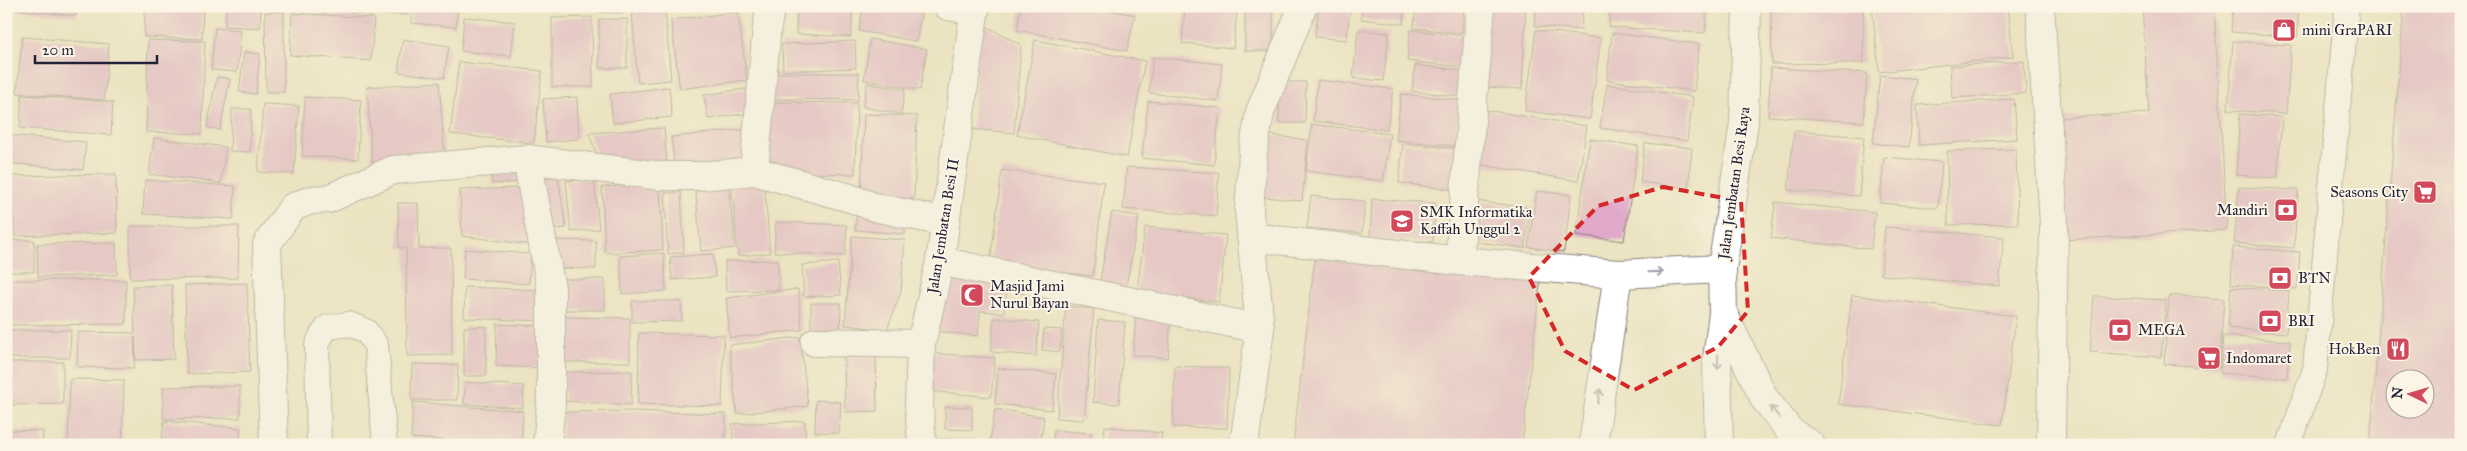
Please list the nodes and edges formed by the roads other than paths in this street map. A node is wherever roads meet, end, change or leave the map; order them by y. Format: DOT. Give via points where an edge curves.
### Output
graph roads {
  1 [pos="771,6"];
  2 [pos="948,6"];
  3 [pos="1303,6"];
  4 [pos="1481,6"];
  5 [pos="1747,6"];
  6 [pos="2040,6"];
  7 [pos="2347,6"];
  8 [pos="975,8"];
  9 [pos="527,159"];
  10 [pos="754,171"];
  11 [pos="945,222"];
  12 [pos="1251,237"];
  13 [pos="940,261"];
  14 [pos="1458,261"];
  15 [pos="1722,269"];
  16 [pos="1618,274"];
  17 [pos="1723,313"];
  18 [pos="1260,329"];
  19 [pos="816,342"];
  20 [pos="921,344"];
  21 [pos="274,445"];
  22 [pos="319,445"];
  23 [pos="385,445"];
  24 [pos="548,445"];
  25 [pos="922,445"];
  26 [pos="1244,445"];
  27 [pos="1593,445"];
  28 [pos="1719,445"];
  29 [pos="1811,445"];
  30 [pos="2051,445"];
  31 [pos="2289,445"];
  1 -- 10 [label="street"];
  2 -- 8 [label="street"];
  3 -- 12 [label="street" via="1260,112 1253,152 1249,211"];
  4 -- 14 [label="street"];
  5 -- 15 [label="street, Jalan Jembatan Besi Raya" via="1744,123"];
  6 -- 30 [label="street" via="2054,224"];
  7 -- 31 [label="lane" via="2315,369"];
  8 -- 11 [label="street, Jalan Jembatan Besi II"];
  9 -- 10 [label="street" via="661,176"];
  9 -- 21 [label="street" via="393,170 328,199 293,206 268,244"];
  9 -- 24 [label="street" via="551,288"];
  10 -- 11 [label="street" via="874,207"];
  11 -- 13 [label="street, Jalan Jembatan Besi II"];
  12 -- 14 [label="street, Jalan Jembatan Besi Raya"];
  12 -- 18 [label="street"];
  13 -- 18 [label="street"];
  13 -- 20 [label="street, Jalan Jembatan Besi II"];
  14 -- 16 [label="street, Jalan Jembatan Besi Raya"];
  16 -- 15 [label="street, Jalan Jembatan Besi Raya, one-way"];
  15 -- 17 [label="street, Jalan Jembatan Besi Raya"];
  27 -- 16 [label="street, one-way"];
  17 -- 28 [label="street, Jalan Jembatan Besi Raya, one-way" via="1717,359"];
  29 -- 17 [label="street, Jalan Jembatan Besi Raya, one-way" via="1790,430 1764,398"];
  18 -- 26 [label="street"];
  19 -- 20 [label="street"];
  20 -- 25 [label="street, Jalan Jembatan Besi II" via="919,405"];
  22 -- 23 [label="lane" via="317,346 328,327 349,324 366,331 376,345"];
}
